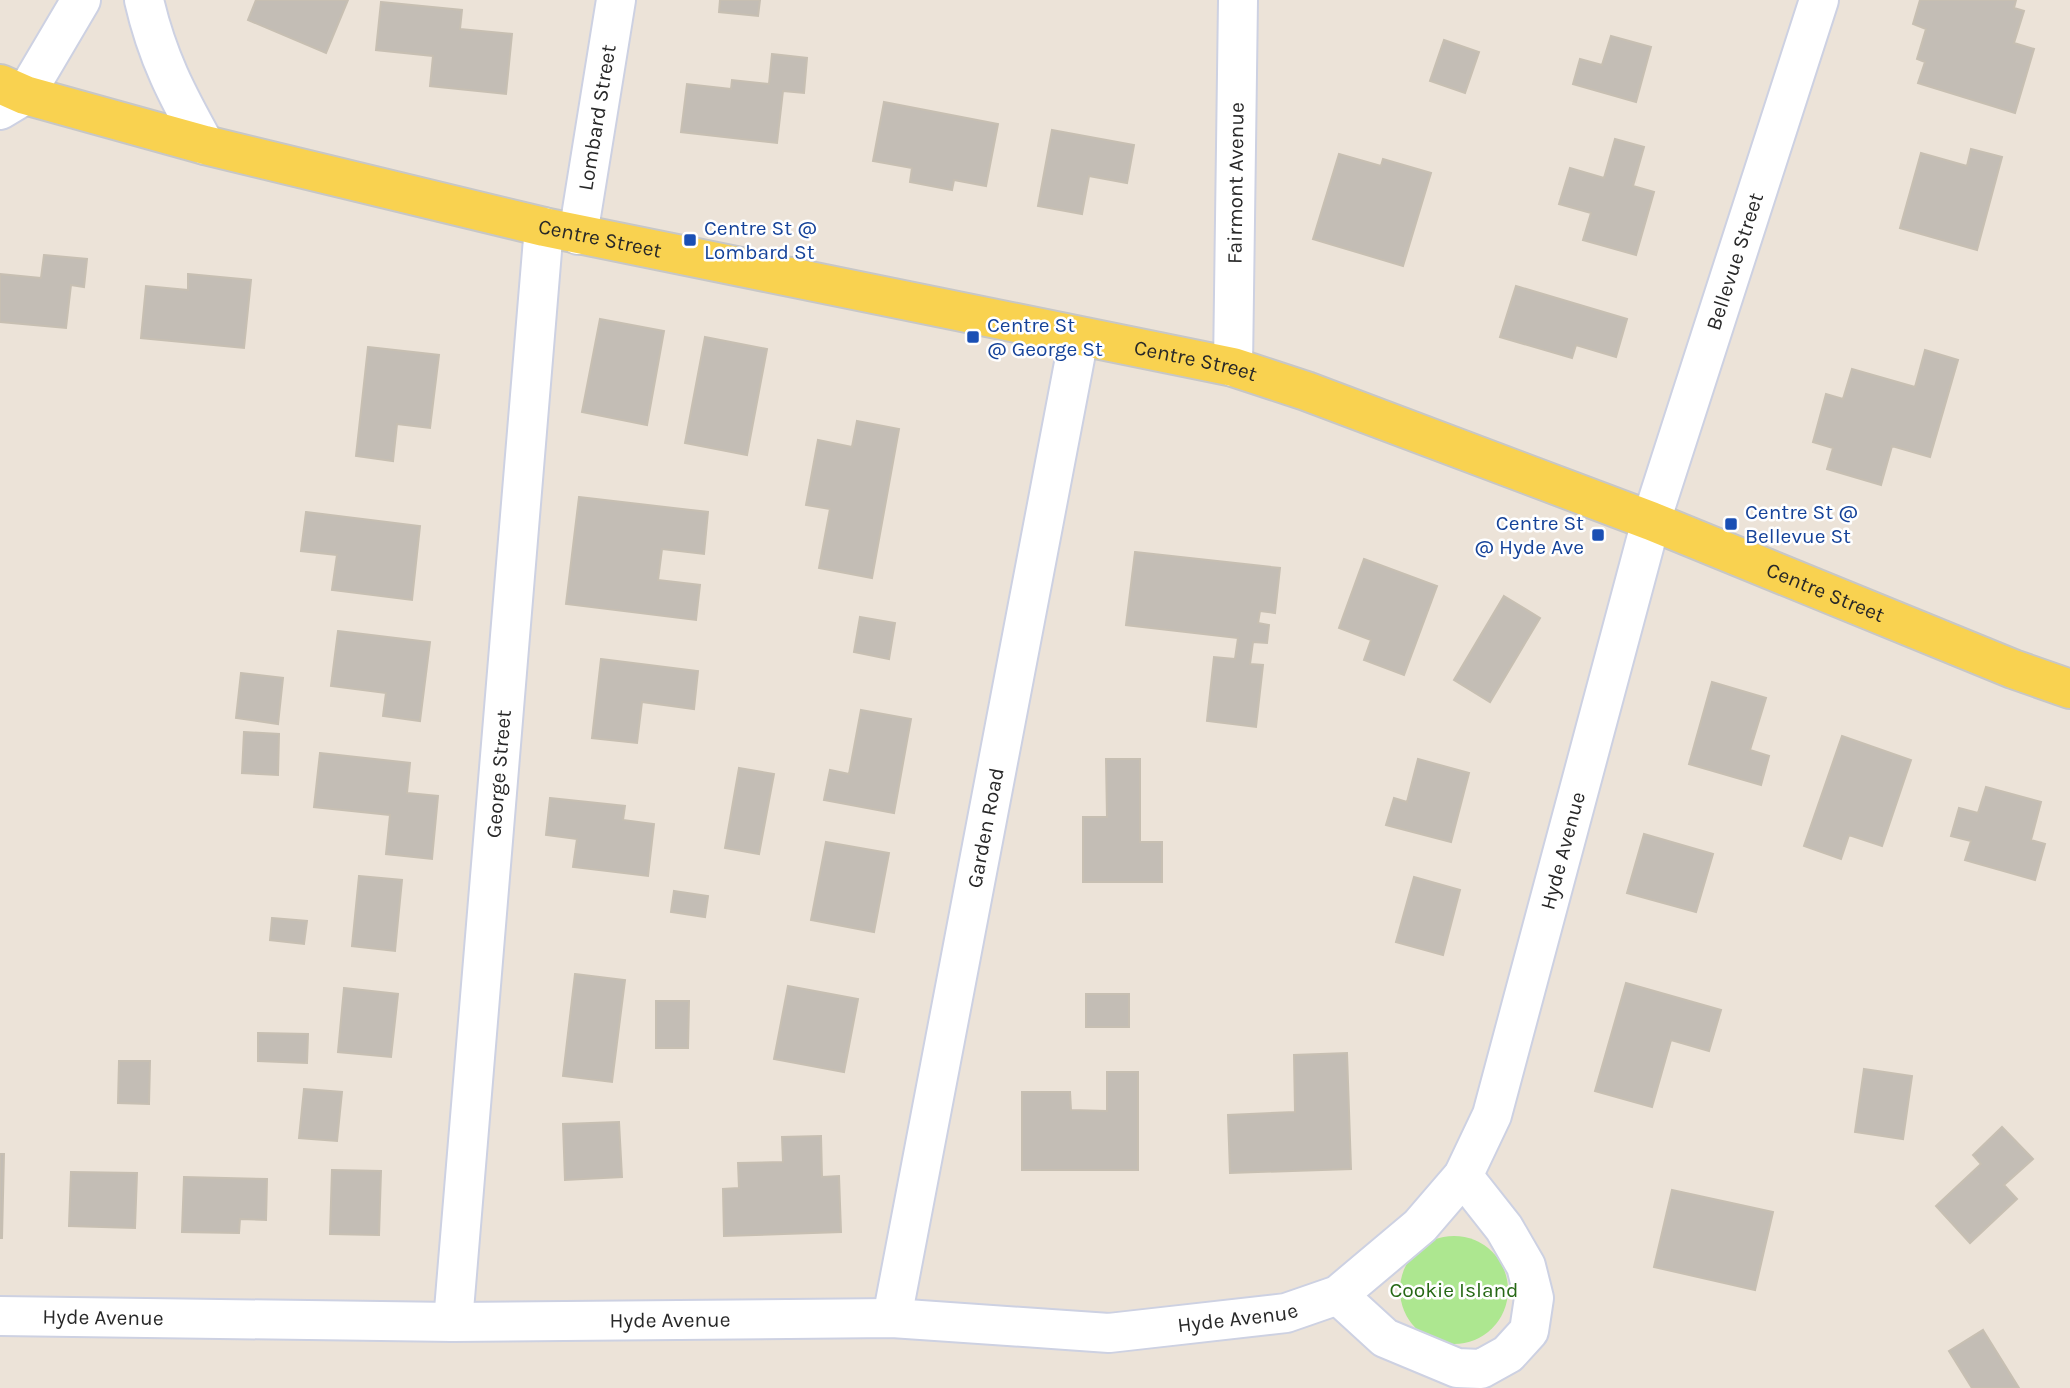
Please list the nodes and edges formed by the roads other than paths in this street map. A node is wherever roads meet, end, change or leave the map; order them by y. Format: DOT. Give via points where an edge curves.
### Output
graph roads {
  1 [pos="81,0"];
  2 [pos="144,0"];
  3 [pos="617,0"];
  4 [pos="1238,0"];
  5 [pos="1819,0"];
  6 [pos="9,96"];
  7 [pos="205,145"];
  8 [pos="561,231"];
  9 [pos="1079,337"];
  10 [pos="1233,367"];
  11 [pos="1651,521"];
  12 [pos="2070,688"];
  13 [pos="1463,1176"];
  14 [pos="1338,1295"];
  15 [pos="0,1316"];
  16 [pos="892,1318"];
  17 [pos="453,1322"];
  1 -- 6 [label="street"];
  2 -- 7 [label="street" via="162,61"];
  3 -- 8 [label="street, Lombard Street"];
  4 -- 10 [label="street, Fairmont Avenue"];
  5 -- 11 [label="street, Bellevue Street"];
  6 -- 7 [label="main road, Centre Street"];
  7 -- 8 [label="main road, Centre Street"];
  8 -- 9 [label="main road, Centre Street"];
  8 -- 17 [label="street, George Street"];
  9 -- 10 [label="main road, Centre Street"];
  9 -- 16 [label="street, Garden Road"];
  10 -- 11 [label="main road, Centre Street"];
  11 -- 12 [label="main road, Centre Street" via="2012,669"];
  11 -- 13 [label="street, Hyde Avenue" via="1492,1115"];
  13 -- 14 [label="street, Hyde Avenue" via="1420,1226"];
  13 -- 14 [label="street" via="1526,1265 1534,1298 1530,1331 1508,1354 1481,1369 1457,1368 1385,1338"];
  14 -- 16 [label="street, Hyde Avenue" via="1286,1313 1109,1333"];
  15 -- 17 [label="street, Hyde Avenue"];
  16 -- 17 [label="street, Hyde Avenue"];
}
